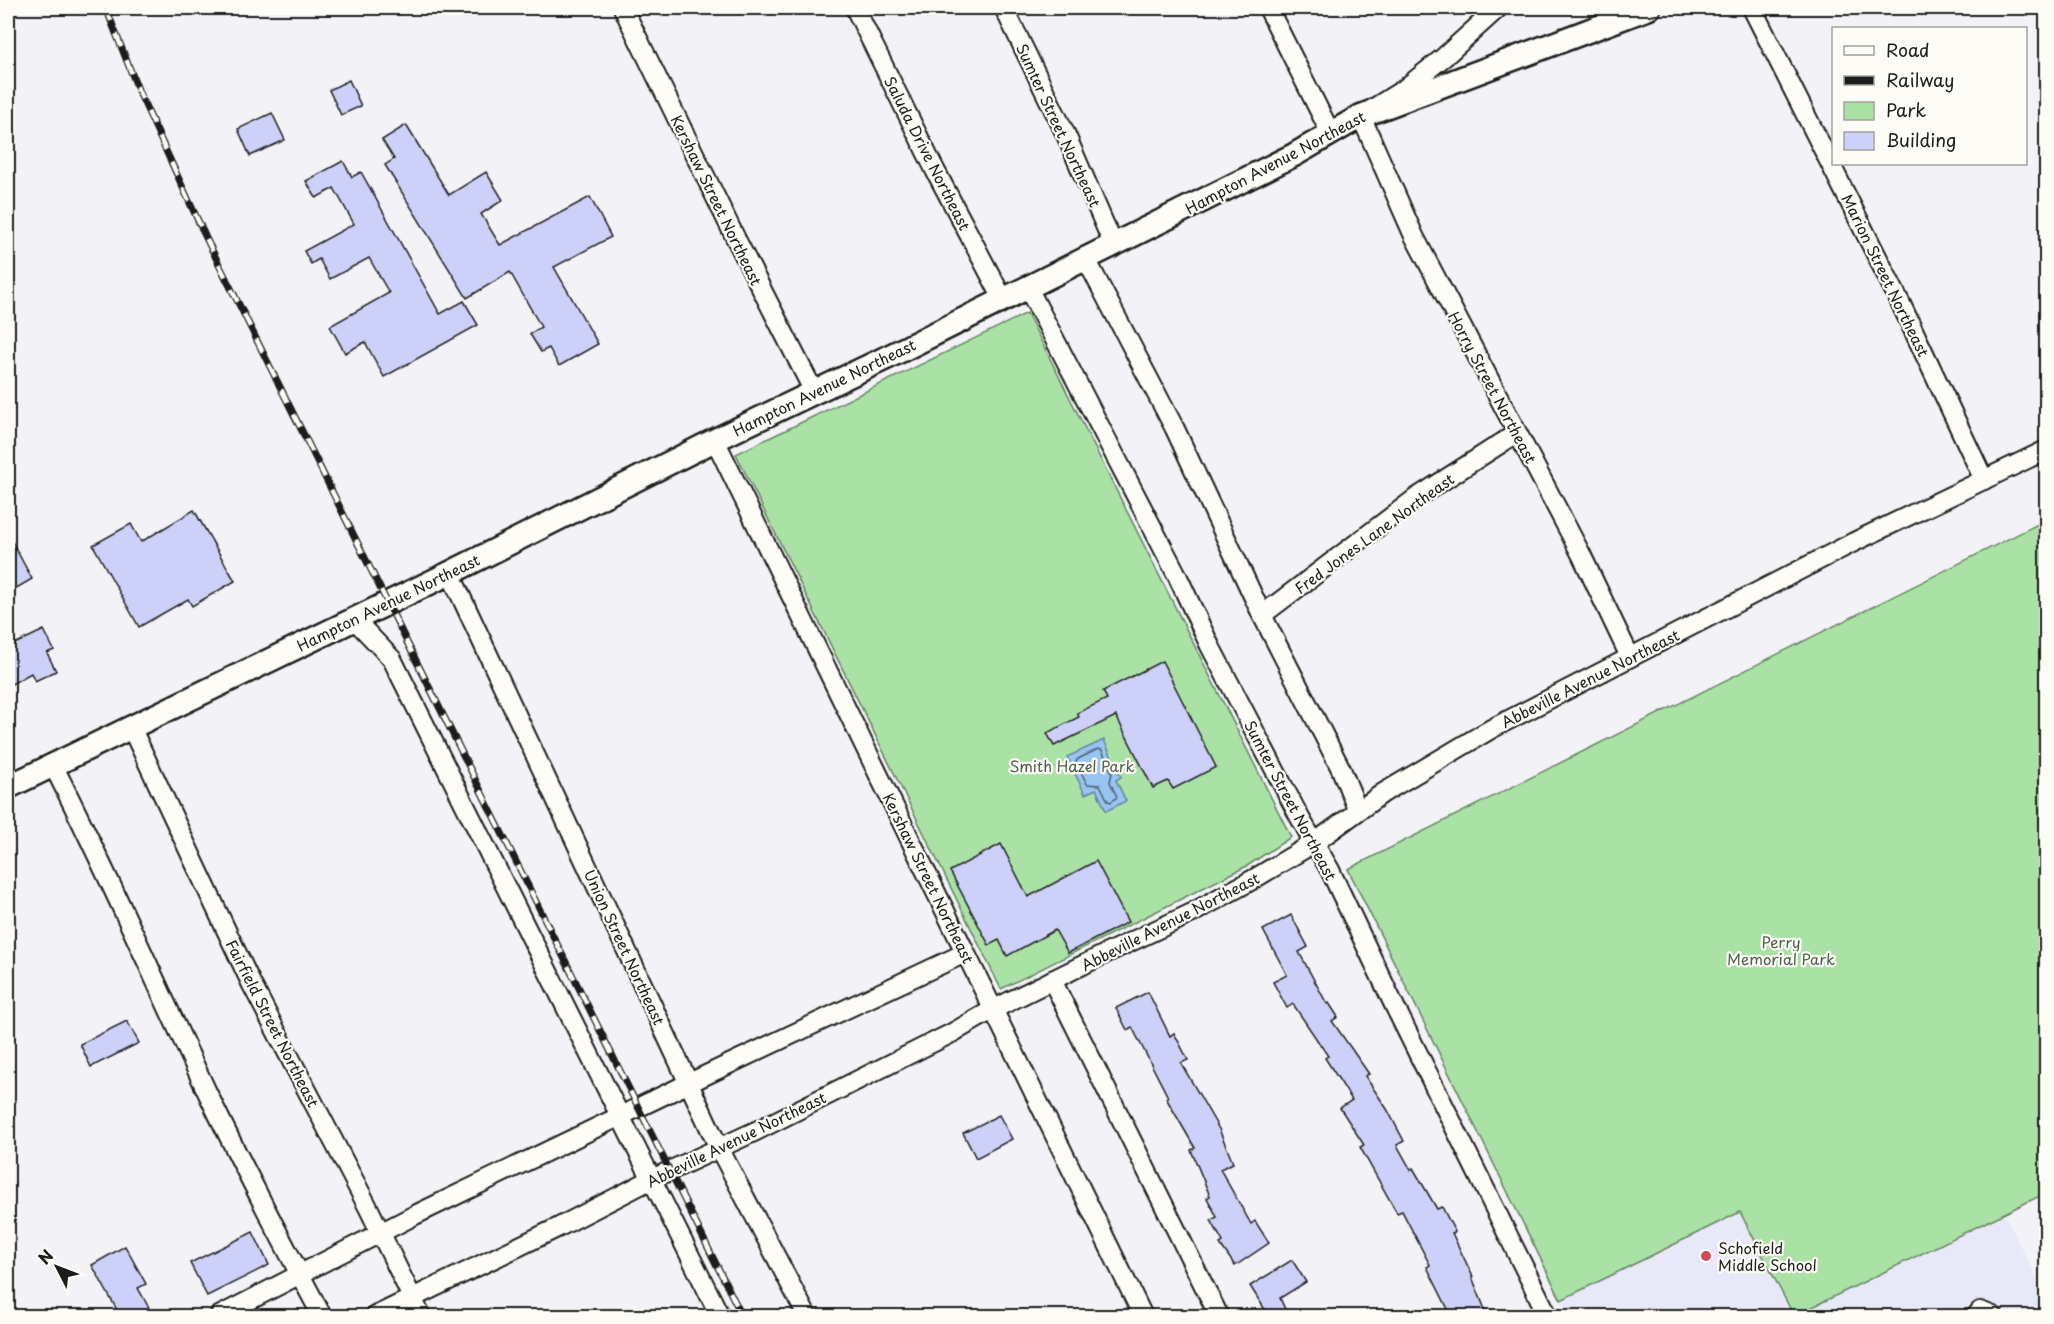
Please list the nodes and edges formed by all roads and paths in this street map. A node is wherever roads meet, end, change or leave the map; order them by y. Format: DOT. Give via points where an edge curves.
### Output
graph roads {
  1 [pos="623,8"];
  2 [pos="855,8"];
  3 [pos="1004,8"];
  4 [pos="1268,8"];
  5 [pos="1498,8"];
  6 [pos="1649,8"];
  7 [pos="1752,8"];
  8 [pos="1360,116"];
  9 [pos="1330,134"];
  10 [pos="1113,244"];
  11 [pos="1085,257"];
  12 [pos="1028,286"];
  13 [pos="1002,298"];
  14 [pos="814,392"];
  15 [pos="1517,433"];
  16 [pos="715,440"];
  17 [pos="2046,450"];
  18 [pos="1984,480"];
  19 [pos="450,573"];
  20 [pos="1262,615"];
  21 [pos="354,619"];
  22 [pos="1630,657"];
  23 [pos="131,727"];
  24 [pos="53,765"];
  25 [pos="8,787"];
  26 [pos="1358,811"];
  27 [pos="1314,843"];
  28 [pos="965,953"];
  29 [pos="1052,980"];
  30 [pos="994,1010"];
  31 [pos="689,1083"];
  32 [pos="619,1116"];
  33 [pos="719,1148"];
  34 [pos="652,1179"];
  35 [pos="381,1233"];
  36 [pos="300,1275"];
  37 [pos="413,1297"];
  38 [pos="219,1317"];
  39 [pos="322,1317"];
  40 [pos="375,1317"];
  41 [pos="421,1317"];
  42 [pos="720,1317"];
  43 [pos="807,1317"];
  44 [pos="1143,1317"];
  45 [pos="1219,1317"];
  46 [pos="1548,1317"];
  47 [pos="1976,1317"];
  48 [pos="1993,1317"];
  1 -- 14 [label="street, Kershaw Street Northeast"];
  2 -- 13 [label="street, Saluda Drive Northeast"];
  3 -- 10 [label="street, Sumter Street Northeast" via="1066,135"];
  4 -- 9 [label="street"];
  5 -- 8 [label="street" via="1404,89"];
  6 -- 8 [label="street, Hampton Avenue Northeast"];
  7 -- 18 [label="street, Marion Street Northeast" via="1900,302"];
  8 -- 9 [label="street, Hampton Avenue Northeast"];
  8 -- 15 [label="street, Horry Street Northeast" via="1414,236"];
  9 -- 10 [label="street, Hampton Avenue Northeast"];
  10 -- 11 [label="street, Hampton Avenue Northeast"];
  11 -- 12 [label="street, Hampton Avenue Northeast"];
  11 -- 20 [label="street" via="1175,429"];
  12 -- 13 [label="street, Hampton Avenue Northeast"];
  12 -- 27 [label="street, Sumter Street Northeast"];
  13 -- 14 [label="street, Hampton Avenue Northeast"];
  14 -- 16 [label="street, Hampton Avenue Northeast"];
  15 -- 20 [label="street, Fred Jones Lane Northeast" via="1416,498"];
  15 -- 22 [label="street, Horry Street Northeast"];
  16 -- 19 [label="street, Hampton Avenue Northeast"];
  16 -- 28 [label="street, Kershaw Street Northeast"];
  17 -- 18 [label="street, Abbeville Avenue Northeast"];
  18 -- 22 [label="street, Abbeville Avenue Northeast"];
  19 -- 21 [label="street, Hampton Avenue Northeast"];
  19 -- 31 [label="street, Union Street Northeast"];
  20 -- 26 [label="street" via="1341,769"];
  21 -- 23 [label="street, Hampton Avenue Northeast"];
  21 -- 32 [label="street" via="392,659"];
  22 -- 26 [label="street, Abbeville Avenue Northeast" via="1491,729"];
  23 -- 24 [label="street, Hampton Avenue Northeast"];
  23 -- 35 [label="street, Fairfield Street Northeast" via="251,983"];
  24 -- 25 [label="street, Hampton Avenue Northeast"];
  24 -- 36 [label="street" via="213,1104"];
  26 -- 27 [label="street, Abbeville Avenue Northeast"];
  27 -- 29 [label="street, Abbeville Avenue Northeast" via="1190,914"];
  27 -- 46 [label="street, Sumter Street Northeast"];
  28 -- 30 [label="street, Kershaw Street Northeast"];
  28 -- 31 [label="street"];
  29 -- 30 [label="street, Abbeville Avenue Northeast"];
  29 -- 45 [label="street"];
  30 -- 33 [label="street, Abbeville Avenue Northeast"];
  30 -- 44 [label="street, Kershaw Street Northeast"];
  31 -- 32 [label="street"];
  31 -- 33 [label="street, Union Street Northeast"];
  32 -- 34 [label="street"];
  32 -- 35 [label="street"];
  33 -- 34 [label="street, Abbeville Avenue Northeast"];
  33 -- 43 [label="street, Union Street Northeast"];
  34 -- 37 [label="street, Abbeville Avenue Northeast"];
  34 -- 42 [label="street"];
  35 -- 36 [label="street"];
  35 -- 37 [label="street, Fairfield Street Northeast"];
  36 -- 38 [label="street"];
  36 -- 39 [label="street"];
  37 -- 40 [label="street, Abbeville Avenue Northeast"];
  37 -- 41 [label="street, Fairfield Street Northeast"];
  47 -- 48 [label="street" via="1980,1311"];
}
